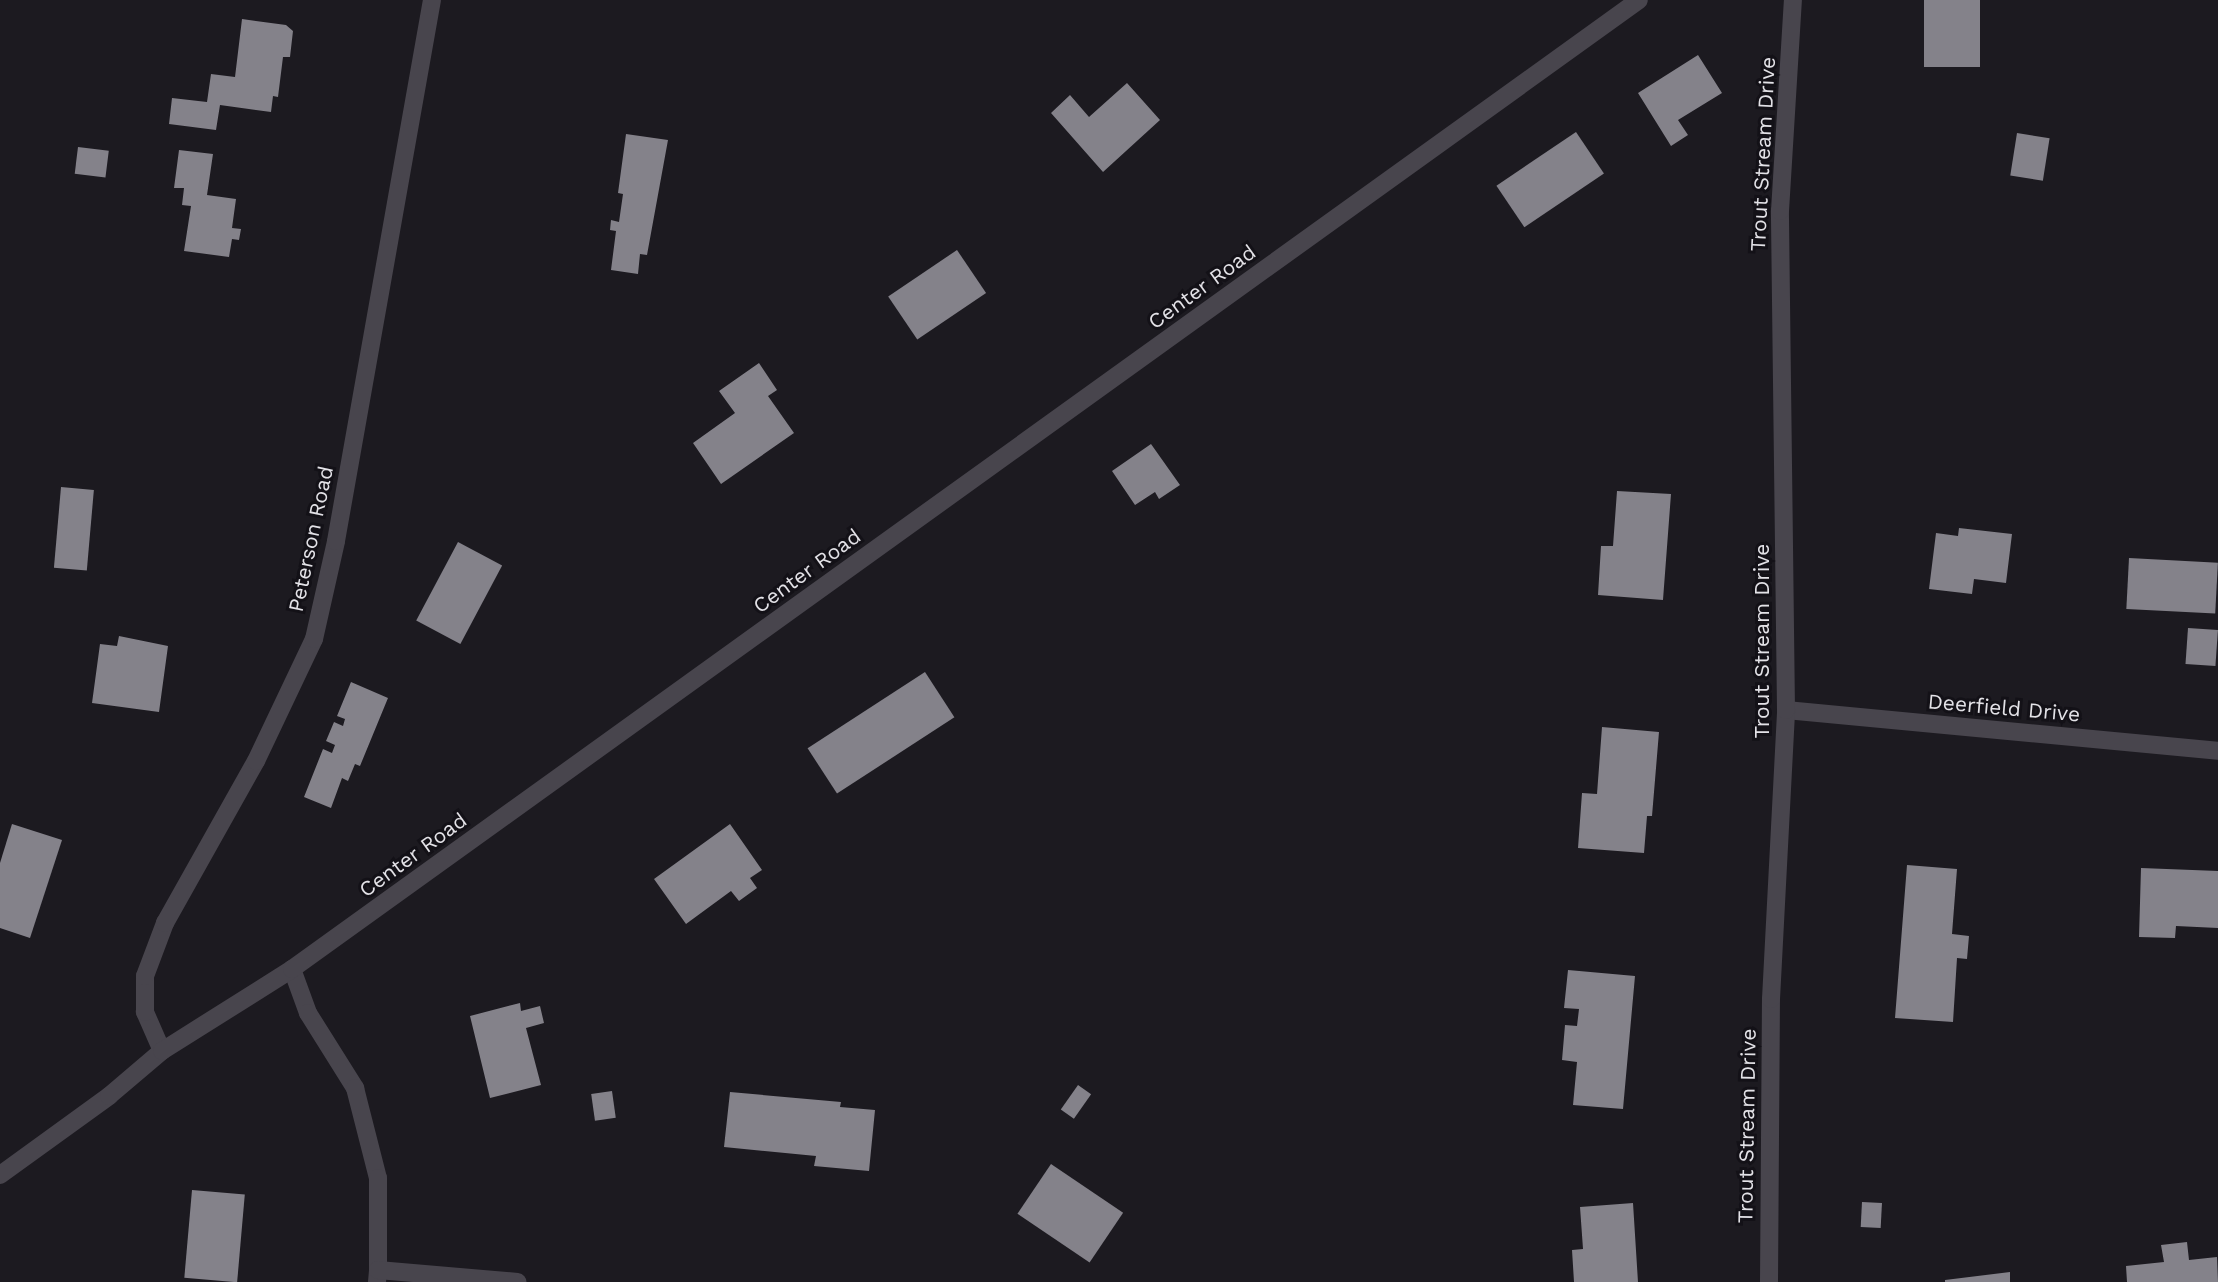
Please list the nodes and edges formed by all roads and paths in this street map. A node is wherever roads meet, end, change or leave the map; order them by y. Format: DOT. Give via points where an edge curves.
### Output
graph roads {
  1 [pos="432,0"];
  2 [pos="1639,0"];
  3 [pos="1793,0"];
  4 [pos="1786,710"];
  5 [pos="2218,751"];
  6 [pos="292,969"];
  7 [pos="162,1051"];
  8 [pos="0,1175"];
  9 [pos="377,1276"];
  10 [pos="517,1282"];
  11 [pos="1769,1282"];
  1 -- 7 [label="street, Peterson Road" via="336,541 314,639 256,761 165,923 145,976 146,1012"];
  2 -- 6 [label="street, Center Road"];
  3 -- 4 [label="street, Trout Stream Drive" via="1780,210"];
  4 -- 5 [label="street, Deerfield Drive"];
  4 -- 11 [label="street, Trout Stream Drive" via="1771,999"];
  6 -- 7 [label="street, Center Road"];
  6 -- 9 [label="street" via="308,1013 355,1088 378,1178"];
  7 -- 8 [label="street, Center Road" via="109,1096"];
  9 -- 10 [label="street"];
}
